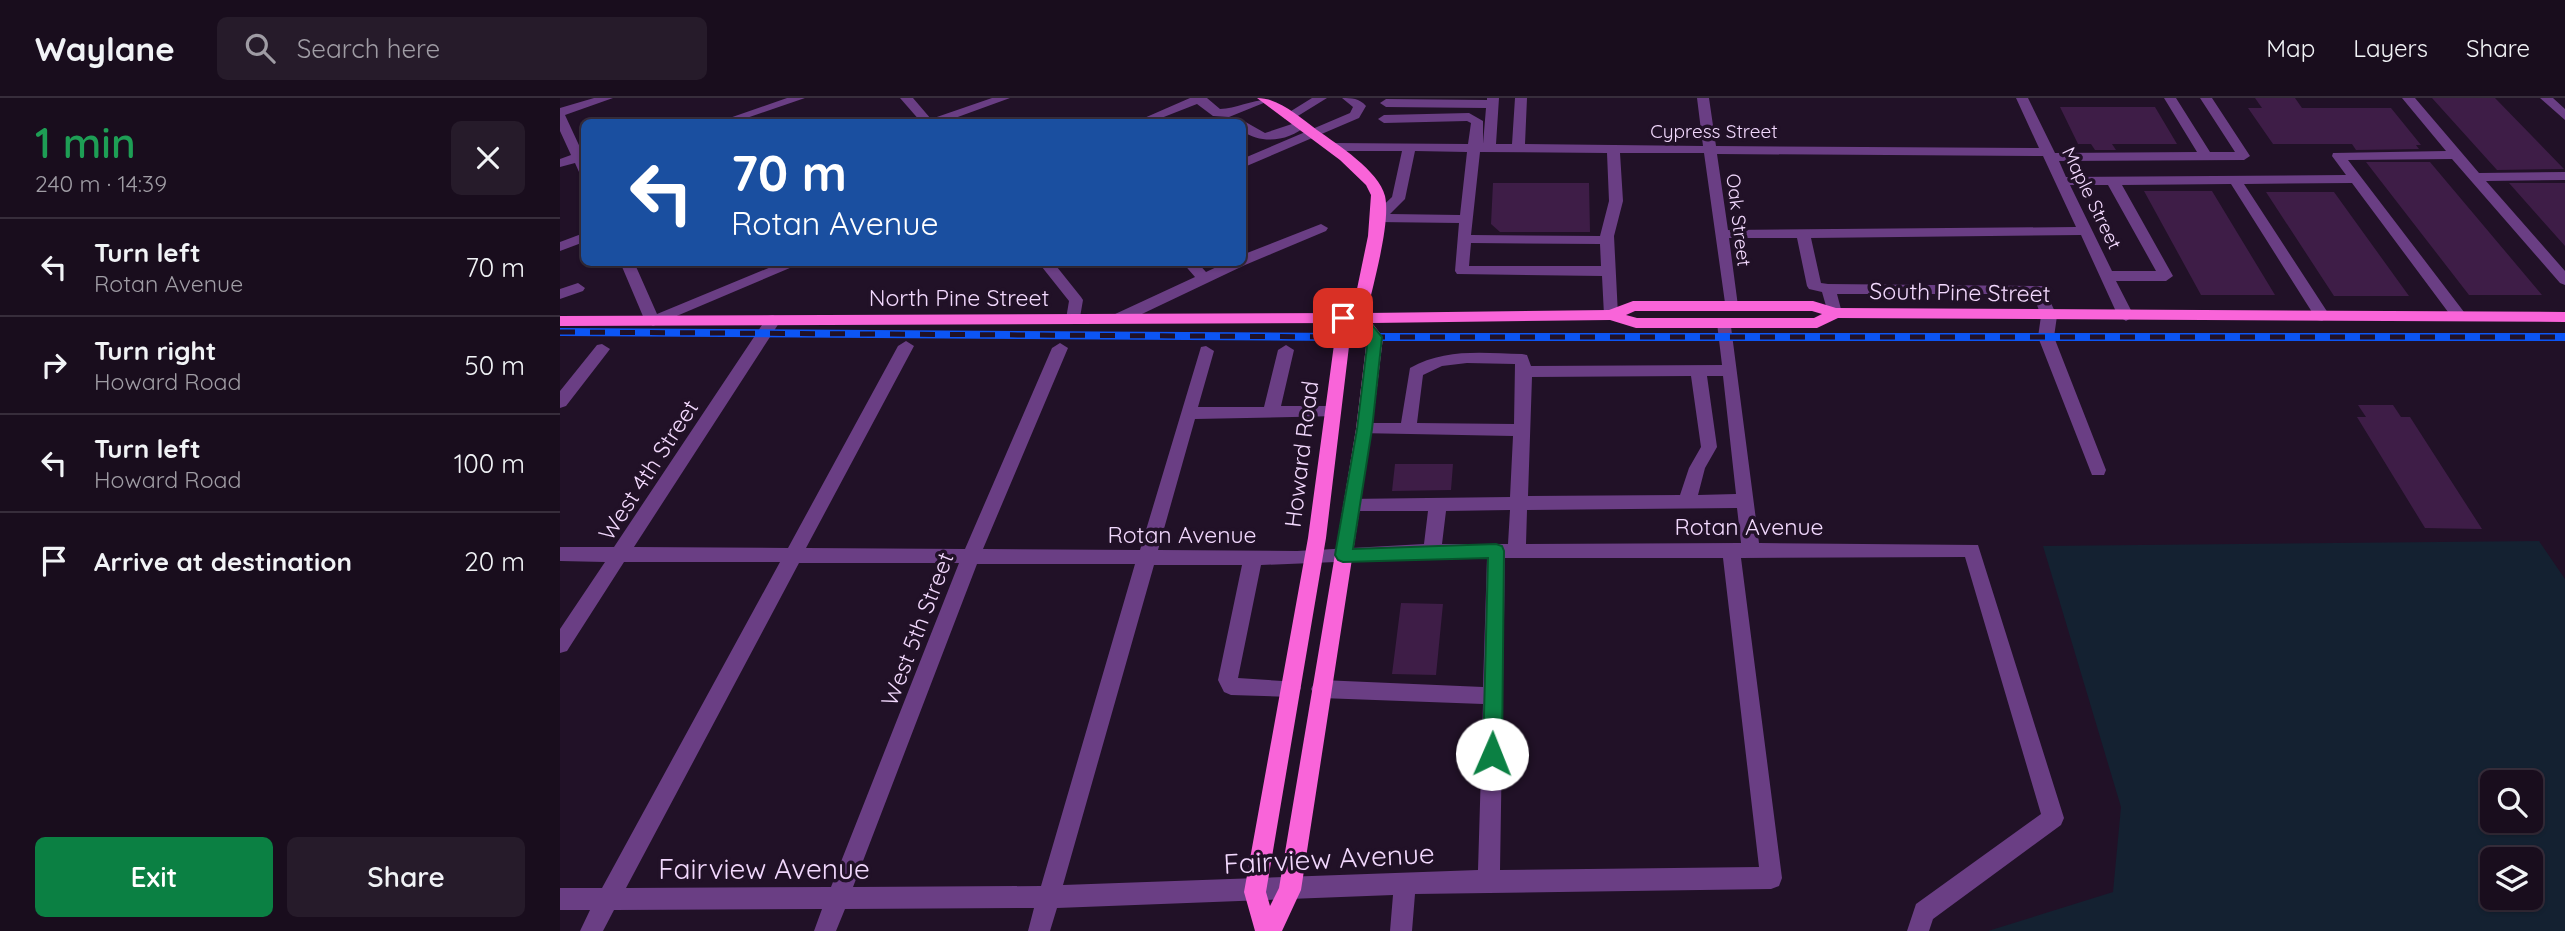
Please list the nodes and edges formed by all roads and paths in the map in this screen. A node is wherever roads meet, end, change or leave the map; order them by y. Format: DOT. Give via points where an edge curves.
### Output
graph roads {
  1 [pos="607,98"];
  2 [pos="799,98"];
  3 [pos="906,98"];
  4 [pos="1004,98"];
  5 [pos="1283,98"];
  6 [pos="1321,98"];
  7 [pos="1348,98"];
  8 [pos="1521,98"];
  9 [pos="1703,98"];
  10 [pos="2022,98"];
  11 [pos="2170,98"];
  12 [pos="2206,98"];
  13 [pos="2408,98"];
  14 [pos="2546,98"];
  15 [pos="1199,99"];
  16 [pos="1264,99"];
  17 [pos="1387,100"];
  18 [pos="1493,101"];
  19 [pos="560,112"];
  20 [pos="1229,113"];
  21 [pos="1289,116"];
  22 [pos="2565,116"];
  23 [pos="560,117"];
  24 [pos="1384,118"];
  25 [pos="733,119"];
  26 [pos="927,119"];
  27 [pos="939,119"];
  28 [pos="1149,119"];
  29 [pos="1237,119"];
  30 [pos="1301,125"];
  31 [pos="1246,127"];
  32 [pos="1313,133"];
  33 [pos="1332,147"];
  34 [pos="1379,148"];
  35 [pos="1409,148"];
  36 [pos="1489,149"];
  37 [pos="1518,149"];
  38 [pos="1471,150"];
  39 [pos="1613,150"];
  40 [pos="1711,150"];
  41 [pos="2049,155"];
  42 [pos="2456,155"];
  43 [pos="2206,156"];
  44 [pos="581,161"];
  45 [pos="1246,162"];
  46 [pos="560,163"];
  47 [pos="581,165"];
  48 [pos="2565,176"];
  49 [pos="2476,177"];
  50 [pos="2356,179"];
  51 [pos="2235,180"];
  52 [pos="2062,181"];
  53 [pos="2113,181"];
  54 [pos="1377,218"];
  55 [pos="1466,219"];
  56 [pos="1321,228"];
  57 [pos="2086,231"];
  58 [pos="1803,233"];
  59 [pos="1722,234"];
  60 [pos="581,238"];
  61 [pos="1464,239"];
  62 [pos="1607,240"];
  63 [pos="560,247"];
  64 [pos="1246,260"];
  65 [pos="629,266"];
  66 [pos="787,266"];
  67 [pos="1048,266"];
  68 [pos="1192,266"];
  69 [pos="1232,266"];
  70 [pos="1609,271"];
  71 [pos="2108,276"];
  72 [pos="1203,278"];
  73 [pos="2565,280"];
  74 [pos="578,288"];
  75 [pos="1828,289"];
  76 [pos="560,293"];
  77 [pos="1731,306"];
  78 [pos="1832,312"];
  79 [pos="1616,316"];
  80 [pos="2049,316"];
  81 [pos="2126,316"];
  82 [pos="2322,316"];
  83 [pos="2459,316"];
  84 [pos="2565,317"];
  85 [pos="1359,318"];
  86 [pos="1074,319"];
  87 [pos="1118,319"];
  88 [pos="774,320"];
  89 [pos="560,321"];
  90 [pos="653,321"];
  91 [pos="1725,323"];
  92 [pos="906,346"];
  93 [pos="1060,348"];
  94 [pos="602,349"];
  95 [pos="1206,351"];
  96 [pos="1286,351"];
  97 [pos="1698,370"];
  98 [pos="1729,370"];
  99 [pos="1524,372"];
  100 [pos="560,402"];
  101 [pos="1332,412"];
  102 [pos="1187,413"];
  103 [pos="1271,413"];
  104 [pos="1364,429"];
  105 [pos="1408,429"];
  106 [pos="1522,430"];
  107 [pos="1738,441"];
  108 [pos="1708,442"];
  109 [pos="2098,470"];
  110 [pos="1687,501"];
  111 [pos="1745,501"];
  112 [pos="1352,504"];
  113 [pos="1438,504"];
  114 [pos="1518,504"];
  115 [pos="1432,551"];
  116 [pos="1506,551"];
  117 [pos="1741,551"];
  118 [pos="620,553"];
  119 [pos="560,554"];
  120 [pos="1343,555"];
  121 [pos="792,556"];
  122 [pos="970,558"];
  123 [pos="1147,558"];
  124 [pos="1253,558"];
  125 [pos="1312,558"];
  126 [pos="560,645"];
  127 [pos="1290,688"];
  128 [pos="1321,689"];
  129 [pos="1494,696"];
  130 [pos="1489,882"];
  131 [pos="1405,885"];
  132 [pos="1290,890"];
  133 [pos="1255,892"];
  134 [pos="1049,897"];
  135 [pos="838,898"];
  136 [pos="560,899"];
  137 [pos="608,899"];
  138 [pos="591,931"];
  139 [pos="825,931"];
  140 [pos="1039,931"];
  141 [pos="1268,931"];
  142 [pos="1401,931"];
  143 [pos="1918,931"];
  1 -- 19 [label="street"];
  2 -- 25 [label="street"];
  3 -- 26 [label="street"];
  4 -- 27 [label="street"];
  5 -- 21 [label="main road"];
  6 -- 21 [label="street"];
  7 -- 32 [label="street" via="1360,106 1355,115"];
  8 -- 37 [label="street"];
  9 -- 40 [label="street, Oak Street"];
  10 -- 41 [label="street, Maple Street"];
  11 -- 43 [label="street"];
  12 -- 43 [label="street, Cypress Street" via="2244,156"];
  13 -- 42 [label="street"];
  14 -- 22 [label="street"];
  15 -- 20 [label="street" via="1217,113"];
  15 -- 28 [label="street"];
  16 -- 20 [label="street"];
  16 -- 21 [label="main road"];
  17 -- 18 [label="street"];
  17 -- 24 [label="street"];
  18 -- 36 [label="street"];
  20 -- 29 [label="street"];
  21 -- 30 [label="main road"];
  23 -- 44 [label="street"];
  24 -- 34 [label="street"];
  24 -- 38 [label="street" via="1473,117 1477,121"];
  30 -- 31 [label="street" via="1265,138"];
  30 -- 32 [label="main road"];
  32 -- 33 [label="main road"];
  32 -- 45 [label="street"];
  33 -- 34 [label="street, Cypress Street"];
  33 -- 54 [label="main road" via="1378,194"];
  34 -- 35 [label="street, Cypress Street"];
  35 -- 38 [label="street, Cypress Street"];
  35 -- 54 [label="street" via="1398,199"];
  36 -- 37 [label="street, Cypress Street"];
  36 -- 38 [label="street, Cypress Street"];
  37 -- 39 [label="street, Cypress Street"];
  38 -- 55 [label="street"];
  39 -- 40 [label="street, Cypress Street"];
  39 -- 62 [label="street" via="1616,201"];
  40 -- 41 [label="street, Cypress Street"];
  40 -- 59 [label="street, Oak Street"];
  41 -- 43 [label="street, Cypress Street"];
  41 -- 52 [label="street, Maple Street"];
  42 -- 49 [label="street"];
  42 -- 50 [label="street" via="2338,156"];
  46 -- 47 [label="street"];
  48 -- 49 [label="street"];
  49 -- 73 [label="street"];
  50 -- 51 [label="street"];
  50 -- 83 [label="street"];
  51 -- 53 [label="street"];
  51 -- 82 [label="street"];
  52 -- 53 [label="street"];
  52 -- 57 [label="street, Maple Street"];
  53 -- 71 [label="street" via="2166,276"];
  54 -- 55 [label="street"];
  54 -- 85 [label="main road"];
  55 -- 61 [label="street"];
  56 -- 64 [label="street"];
  57 -- 58 [label="street"];
  57 -- 71 [label="street, Maple Street"];
  58 -- 59 [label="street"];
  58 -- 75 [label="street" via="1814,286"];
  59 -- 77 [label="street, Oak Street"];
  60 -- 63 [label="street"];
  61 -- 62 [label="street"];
  61 -- 70 [label="street" via="1462,271"];
  62 -- 70 [label="street"];
  65 -- 90 [label="street"];
  66 -- 90 [label="street"];
  67 -- 86 [label="street" via="1076,300"];
  68 -- 72 [label="street"];
  69 -- 72 [label="street"];
  70 -- 79 [label="street"];
  71 -- 81 [label="street, Maple Street"];
  72 -- 87 [label="street"];
  74 -- 76 [label="street"];
  75 -- 78 [label="street"];
  75 -- 80 [label="street" via="2038,289"];
  77 -- 78 [label="main road" via="1813,306"];
  77 -- 79 [label="main road" via="1708,313"];
  78 -- 80 [label="main road, South Pine Street"];
  78 -- 91 [label="main road, South Pine Street" via="1818,323"];
  79 -- 85 [label="main road, South Pine Street"];
  79 -- 91 [label="main road, South Pine Street" via="1636,323"];
  80 -- 81 [label="main road, South Pine Street"];
  80 -- 109 [label="street" via="2046,337"];
  81 -- 82 [label="main road, South Pine Street"];
  82 -- 83 [label="main road, South Pine Street"];
  83 -- 84 [label="main road, South Pine Street"];
  85 -- 87 [label="main road, North Pine Street"];
  85 -- 101 [label="main road, Howard Road" via="1343,337"];
  85 -- 104 [label="main road, Howard Road" via="1375,337"];
  86 -- 87 [label="main road, North Pine Street"];
  86 -- 88 [label="main road, North Pine Street"];
  88 -- 90 [label="main road, North Pine Street"];
  88 -- 118 [label="street, West 4th Street"];
  89 -- 90 [label="main road, North Pine Street"];
  91 -- 98 [label="street"];
  92 -- 121 [label="street"];
  93 -- 122 [label="street, West 5th Street"];
  94 -- 100 [label="street"];
  95 -- 102 [label="street"];
  96 -- 103 [label="street"];
  97 -- 98 [label="street"];
  97 -- 99 [label="street"];
  97 -- 108 [label="street"];
  98 -- 107 [label="street"];
  99 -- 105 [label="street" via="1522,359 1429,363 1416,372"];
  99 -- 106 [label="street"];
  101 -- 103 [label="street"];
  101 -- 125 [label="main road, Howard Road"];
  102 -- 103 [label="street"];
  102 -- 123 [label="street"];
  104 -- 105 [label="street"];
  104 -- 112 [label="main road, Howard Road"];
  105 -- 106 [label="street"];
  106 -- 114 [label="street"];
  107 -- 108 [label="street"];
  107 -- 111 [label="street"];
  108 -- 110 [label="street"];
  110 -- 111 [label="street"];
  110 -- 114 [label="street"];
  111 -- 117 [label="street"];
  112 -- 113 [label="street"];
  112 -- 120 [label="main road, Howard Road"];
  113 -- 114 [label="street"];
  113 -- 115 [label="street"];
  114 -- 116 [label="street"];
  115 -- 116 [label="street, Rotan Avenue"];
  115 -- 120 [label="street, Rotan Avenue"];
  116 -- 117 [label="street, Rotan Avenue"];
  116 -- 129 [label="street"];
  117 -- 130 [label="street, Fairview Avenue" via="1772,878"];
  117 -- 143 [label="street, Rotan Avenue" via="1972,550 2053,818 1924,912"];
  118 -- 119 [label="street, Rotan Avenue"];
  118 -- 121 [label="street, Rotan Avenue"];
  118 -- 126 [label="street, West 4th Street"];
  120 -- 125 [label="street, Rotan Avenue"];
  120 -- 128 [label="main road, Howard Road"];
  121 -- 122 [label="street, Rotan Avenue"];
  121 -- 137 [label="street"];
  122 -- 123 [label="street, Rotan Avenue"];
  122 -- 135 [label="street, West 5th Street"];
  123 -- 124 [label="street, Rotan Avenue"];
  123 -- 134 [label="street"];
  124 -- 125 [label="street, Rotan Avenue"];
  124 -- 127 [label="street" via="1228,680 1240,688"];
  125 -- 127 [label="main road, Howard Road"];
  127 -- 133 [label="main road, Howard Road"];
  128 -- 129 [label="street"];
  128 -- 132 [label="main road, Howard Road"];
  129 -- 130 [label="street"];
  130 -- 131 [label="street, Fairview Avenue"];
  131 -- 132 [label="street, Fairview Avenue"];
  131 -- 142 [label="street"];
  132 -- 133 [label="street, Fairview Avenue"];
  132 -- 141 [label="main road, Howard Road"];
  133 -- 134 [label="street, Fairview Avenue"];
  133 -- 141 [label="main road, Howard Road"];
  134 -- 135 [label="street, Fairview Avenue"];
  134 -- 140 [label="street"];
  135 -- 137 [label="street, Fairview Avenue"];
  135 -- 139 [label="street, West 5th Street"];
  136 -- 137 [label="street, Fairview Avenue"];
  137 -- 138 [label="street"];
}
